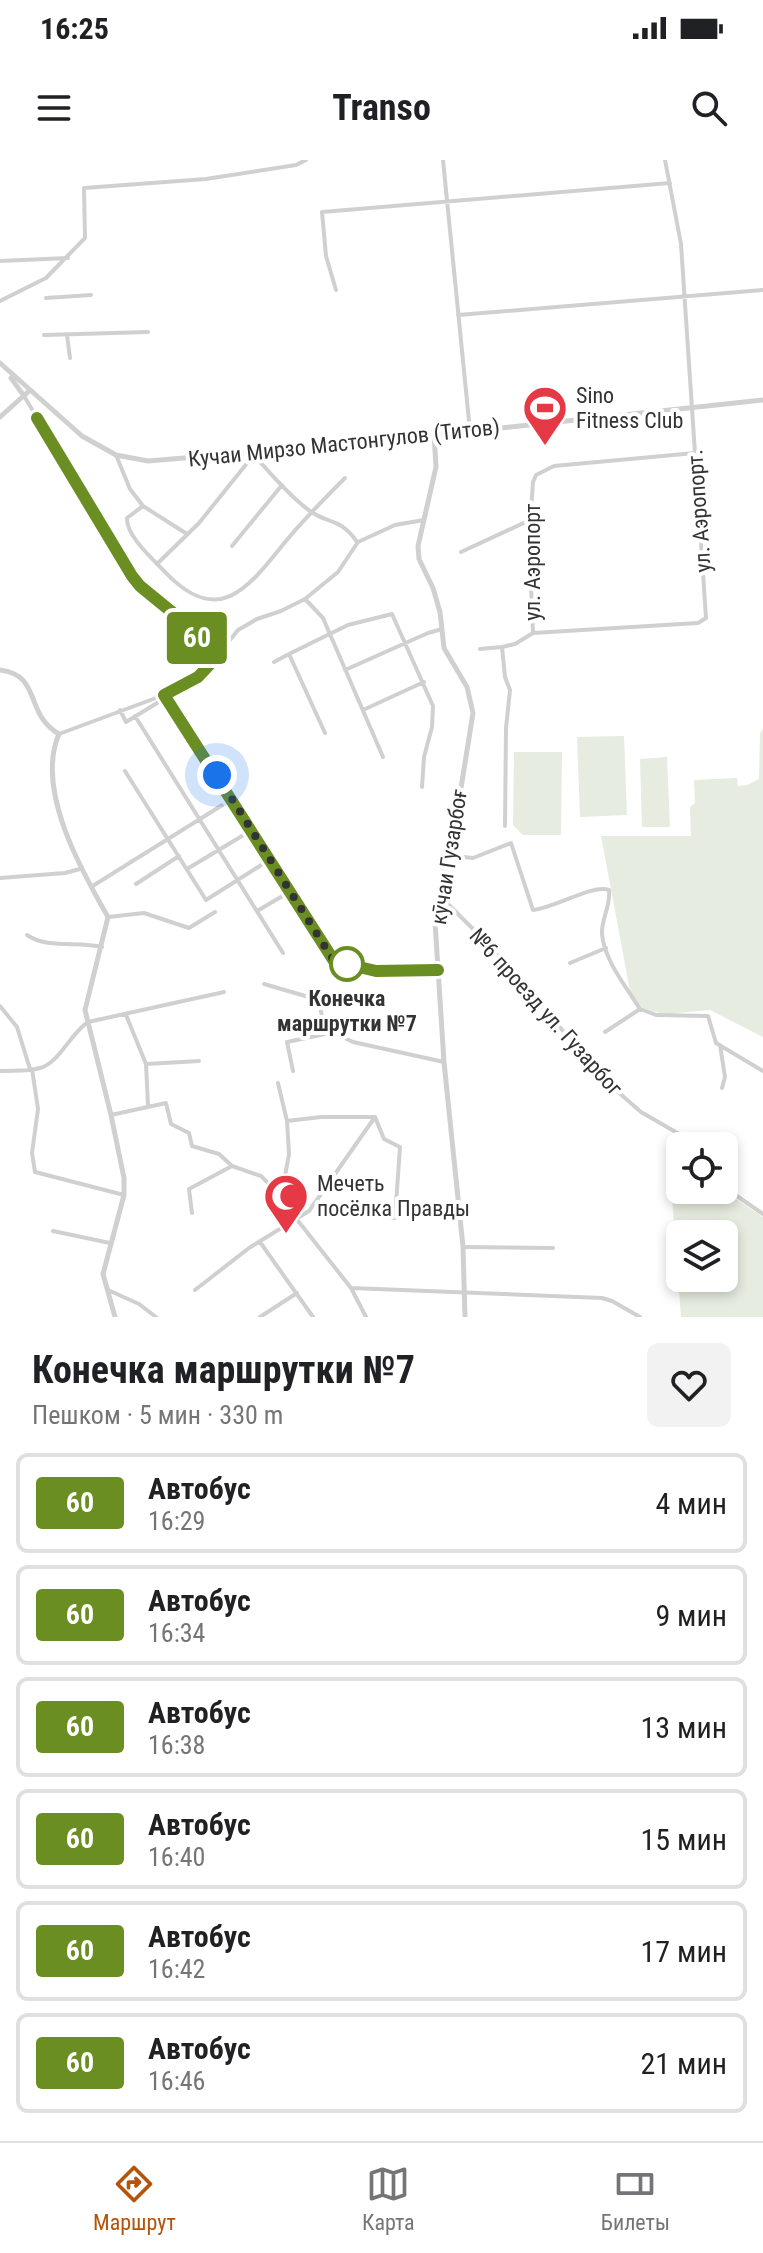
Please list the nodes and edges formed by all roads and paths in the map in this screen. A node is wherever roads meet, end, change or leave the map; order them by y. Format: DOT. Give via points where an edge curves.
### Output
graph roads {
  1 [pos="306,160"];
  2 [pos="443,160"];
  3 [pos="665,160"];
  4 [pos="670,183"];
  5 [pos="447,202"];
  6 [pos="68,258"];
  7 [pos="0,261"];
  8 [pos="336,290"];
  9 [pos="763,290"];
  10 [pos="91,295"];
  11 [pos="684,296"];
  12 [pos="46,298"];
  13 [pos="0,301"];
  14 [pos="458,315"];
  15 [pos="148,332"];
  16 [pos="44,335"];
  17 [pos="67,335"];
  18 [pos="70,358"];
  19 [pos="0,363"];
  20 [pos="26,393"];
  21 [pos="763,400"];
  22 [pos="692,408"];
  23 [pos="0,417"];
  24 [pos="470,431"];
  25 [pos="434,434"];
  26 [pos="695,453"];
  27 [pos="255,454"];
  28 [pos="116,455"];
  29 [pos="345,478"];
  30 [pos="282,485"];
  31 [pos="143,506"];
  32 [pos="312,513"];
  33 [pos="424,520"];
  34 [pos="530,520"];
  35 [pos="187,534"];
  36 [pos="358,542"];
  37 [pos="232,546"];
  38 [pos="461,552"];
  39 [pos="157,564"];
  40 [pos="305,599"];
  41 [pos="706,615"];
  42 [pos="442,629"];
  43 [pos="533,633"];
  44 [pos="330,634"];
  45 [pos="406,643"];
  46 [pos="502,647"];
  47 [pos="480,649"];
  48 [pos="289,654"];
  49 [pos="213,661"];
  50 [pos="274,662"];
  51 [pos="0,670"];
  52 [pos="345,670"];
  53 [pos="424,682"];
  54 [pos="166,696"];
  55 [pos="120,710"];
  56 [pos="363,710"];
  57 [pos="135,716"];
  58 [pos="325,733"];
  59 [pos="59,734"];
  60 [pos="383,757"];
  61 [pos="125,771"];
  62 [pos="422,787"];
  63 [pos="232,799"];
  64 [pos="201,820"];
  65 [pos="505,826"];
  66 [pos="252,830"];
  67 [pos="168,840"];
  68 [pos="219,850"];
  69 [pos="446,855"];
  70 [pos="179,856"];
  71 [pos="271,859"];
  72 [pos="80,869"];
  73 [pos="187,869"];
  74 [pos="1,878"];
  75 [pos="238,880"];
  76 [pos="0,884"];
  77 [pos="136,884"];
  78 [pos="91,887"];
  79 [pos="291,891"];
  80 [pos="439,895"];
  81 [pos="257,911"];
  82 [pos="215,912"];
  83 [pos="108,917"];
  84 [pos="27,935"];
  85 [pos="102,947"];
  86 [pos="606,948"];
  87 [pos="283,953"];
  88 [pos="570,963"];
  89 [pos="438,970"];
  90 [pos="264,984"];
  91 [pos="224,992"];
  92 [pos="0,1006"];
  93 [pos="640,1009"];
  94 [pos="126,1015"];
  95 [pos="88,1022"];
  96 [pos="605,1032"];
  97 [pos="325,1034"];
  98 [pos="720,1045"];
  99 [pos="199,1061"];
  100 [pos="444,1062"];
  101 [pos="146,1064"];
  102 [pos="31,1069"];
  103 [pos="0,1071"];
  104 [pos="293,1071"];
  105 [pos="763,1071"];
  106 [pos="278,1083"];
  107 [pos="722,1088"];
  108 [pos="148,1105"];
  109 [pos="111,1115"];
  110 [pos="375,1117"];
  111 [pos="287,1121"];
  112 [pos="676,1132"];
  113 [pos="232,1166"];
  114 [pos="124,1195"];
  115 [pos="738,1197"];
  116 [pos="281,1199"];
  117 [pos="192,1213"];
  118 [pos="763,1214"];
  119 [pos="375,1217"];
  120 [pos="298,1219"];
  121 [pos="53,1231"];
  122 [pos="260,1242"];
  123 [pos="110,1243"];
  124 [pos="463,1247"];
  125 [pos="553,1248"];
  126 [pos="351,1288"];
  127 [pos="106,1289"];
  128 [pos="195,1290"];
  129 [pos="297,1293"];
  130 [pos="464,1293"];
  131 [pos="115,1317"];
  132 [pos="156,1317"];
  133 [pos="260,1317"];
  134 [pos="313,1317"];
  135 [pos="366,1317"];
  136 [pos="465,1317"];
  137 [pos="640,1317"];
  1 -- 6 [label="street" via="206,179 84,188 85,238"];
  2 -- 5 [label="street"];
  3 -- 4 [label="street, ул. Аэропорт."];
  4 -- 5 [label="street"];
  4 -- 11 [label="street, ул. Аэропорт."];
  5 -- 8 [label="street" via="322,212"];
  5 -- 14 [label="street"];
  6 -- 7 [label="street"];
  6 -- 13 [label="street" via="46,278"];
  9 -- 11 [label="street"];
  10 -- 12 [label="street"];
  11 -- 14 [label="street"];
  11 -- 22 [label="street, ул. Аэропорт."];
  14 -- 24 [label="street"];
  15 -- 17 [label="street"];
  16 -- 17 [label="street"];
  17 -- 18 [label="street"];
  19 -- 20 [label="street"];
  20 -- 23 [label="street"];
  20 -- 28 [label="street"];
  20 -- 49 [label="street" via="132,576 184,622"];
  21 -- 22 [label="street, Кучаи Мирзо Мастонгулов (Титов)"];
  22 -- 24 [label="street, Кучаи Мирзо Мастонгулов (Титов)"];
  22 -- 26 [label="street, ул. Аэропорт."];
  24 -- 25 [label="street, Кучаи Мирзо Мастонгулов (Титов)"];
  25 -- 27 [label="street, Кучаи Мирзо Мастонгулов (Титов)"];
  25 -- 33 [label="street, кӯчаи Гузарбоғ" via="436,467"];
  26 -- 34 [label="street, ул. Аэропорт" via="554,466 536,475"];
  26 -- 41 [label="street, ул. Аэропорт."];
  27 -- 28 [label="street, Кучаи Мирзо Мастонгулов (Титов)" via="148,461"];
  27 -- 30 [label="street"];
  27 -- 35 [label="street"];
  28 -- 31 [label="street"];
  29 -- 32 [label="street"];
  30 -- 32 [label="street"];
  30 -- 37 [label="street"];
  31 -- 35 [label="street"];
  31 -- 39 [label="street" via="126,524"];
  32 -- 36 [label="street" via="343,524"];
  32 -- 39 [label="street" via="263,572 226,597 214,600 189,593"];
  33 -- 36 [label="street" via="395,525"];
  33 -- 42 [label="street, кӯчаи Гузарбоғ" via="419,559 433,588"];
  34 -- 38 [label="street"];
  34 -- 43 [label="street, ул. Аэропорт"];
  35 -- 39 [label="street"];
  36 -- 40 [label="street" via="338,572"];
  40 -- 44 [label="street"];
  40 -- 49 [label="street" via="238,630"];
  41 -- 43 [label="street, ул. Аэропорт" via="698,623"];
  42 -- 45 [label="street"];
  42 -- 69 [label="street, кӯчаи Гузарбоғ" via="444,648 467,687 473,713"];
  43 -- 46 [label="street"];
  44 -- 45 [label="street" via="390,613"];
  44 -- 48 [label="street"];
  44 -- 52 [label="street"];
  45 -- 52 [label="street"];
  45 -- 53 [label="street"];
  46 -- 47 [label="street"];
  46 -- 65 [label="street" via="510,690"];
  48 -- 50 [label="street"];
  48 -- 58 [label="street"];
  49 -- 54 [label="street"];
  51 -- 59 [label="street" via="22,676 38,715"];
  52 -- 56 [label="street"];
  53 -- 56 [label="street"];
  53 -- 62 [label="street" via="433,715"];
  54 -- 55 [label="street"];
  54 -- 57 [label="street"];
  54 -- 63 [label="street"];
  55 -- 57 [label="street" via="126,722"];
  55 -- 59 [label="street"];
  56 -- 60 [label="street"];
  57 -- 64 [label="street"];
  59 -- 72 [label="street" via="53,761 56,796"];
  61 -- 67 [label="street"];
  63 -- 64 [label="street"];
  63 -- 66 [label="street"];
  64 -- 67 [label="street"];
  64 -- 68 [label="street"];
  66 -- 68 [label="street"];
  66 -- 71 [label="street"];
  67 -- 70 [label="street"];
  67 -- 78 [label="street"];
  68 -- 73 [label="street"];
  68 -- 75 [label="street"];
  69 -- 80 [label="street, кӯчаи Гузарбоғ"];
  69 -- 86 [label="street" via="473,858 511,843 533,910 606,888"];
  70 -- 73 [label="street"];
  70 -- 77 [label="street"];
  71 -- 75 [label="street"];
  71 -- 79 [label="street"];
  72 -- 74 [label="street"];
  72 -- 78 [label="street"];
  73 -- 75 [label="street" via="206,900"];
  74 -- 76 [label="street"];
  75 -- 81 [label="street"];
  78 -- 83 [label="street"];
  79 -- 81 [label="street"];
  79 -- 89 [label="street" via="334,961 376,971"];
  80 -- 89 [label="street, кӯчаи Гузарбоғ"];
  80 -- 112 [label="street, №6 проезд ул. Гузарбог" via="610,1085"];
  81 -- 87 [label="street"];
  82 -- 83 [label="street" via="189,928 144,913"];
  83 -- 85 [label="street"];
  84 -- 85 [label="street" via="37,942"];
  85 -- 95 [label="street" via="85,1001"];
  86 -- 88 [label="street"];
  86 -- 93 [label="street"];
  89 -- 100 [label="street, кӯчаи Гузарбоғ"];
  90 -- 97 [label="street" via="319,1000"];
  91 -- 94 [label="street"];
  92 -- 102 [label="street" via="17,1027"];
  93 -- 96 [label="street"];
  93 -- 98 [label="street" via="656,1015 708,1016"];
  94 -- 95 [label="street"];
  94 -- 101 [label="street"];
  95 -- 102 [label="street" via="49,1064"];
  95 -- 109 [label="street"];
  97 -- 100 [label="street"];
  97 -- 104 [label="street" via="288,1040"];
  98 -- 105 [label="street"];
  98 -- 107 [label="street"];
  99 -- 101 [label="street"];
  100 -- 124 [label="street, кӯчаи Гузарбоғ"];
  101 -- 108 [label="street"];
  102 -- 103 [label="street"];
  102 -- 114 [label="street" via="38,1109 35,1172"];
  106 -- 111 [label="street"];
  108 -- 109 [label="street"];
  108 -- 113 [label="street" via="166,1103 171,1124 189,1133 192,1146 219,1154"];
  109 -- 114 [label="street"];
  110 -- 111 [label="street"];
  110 -- 119 [label="street" via="384,1139 400,1147 395,1218"];
  110 -- 120 [label="street"];
  111 -- 116 [label="street" via="290,1142"];
  113 -- 116 [label="street" via="261,1176"];
  113 -- 117 [label="street" via="189,1189"];
  114 -- 123 [label="street"];
  115 -- 118 [label="street"];
  116 -- 120 [label="street"];
  120 -- 122 [label="street"];
  120 -- 126 [label="street"];
  121 -- 123 [label="street"];
  122 -- 128 [label="street"];
  122 -- 129 [label="street"];
  123 -- 127 [label="street" via="103,1274"];
  124 -- 125 [label="street"];
  124 -- 130 [label="street, кӯчаи Гузарбоғ"];
  126 -- 130 [label="street"];
  126 -- 135 [label="street"];
  127 -- 131 [label="street"];
  127 -- 132 [label="street"];
  129 -- 133 [label="street"];
  129 -- 134 [label="street"];
  130 -- 136 [label="street, кӯчаи Гузарбоғ"];
  130 -- 137 [label="street" via="602,1298"];
}
